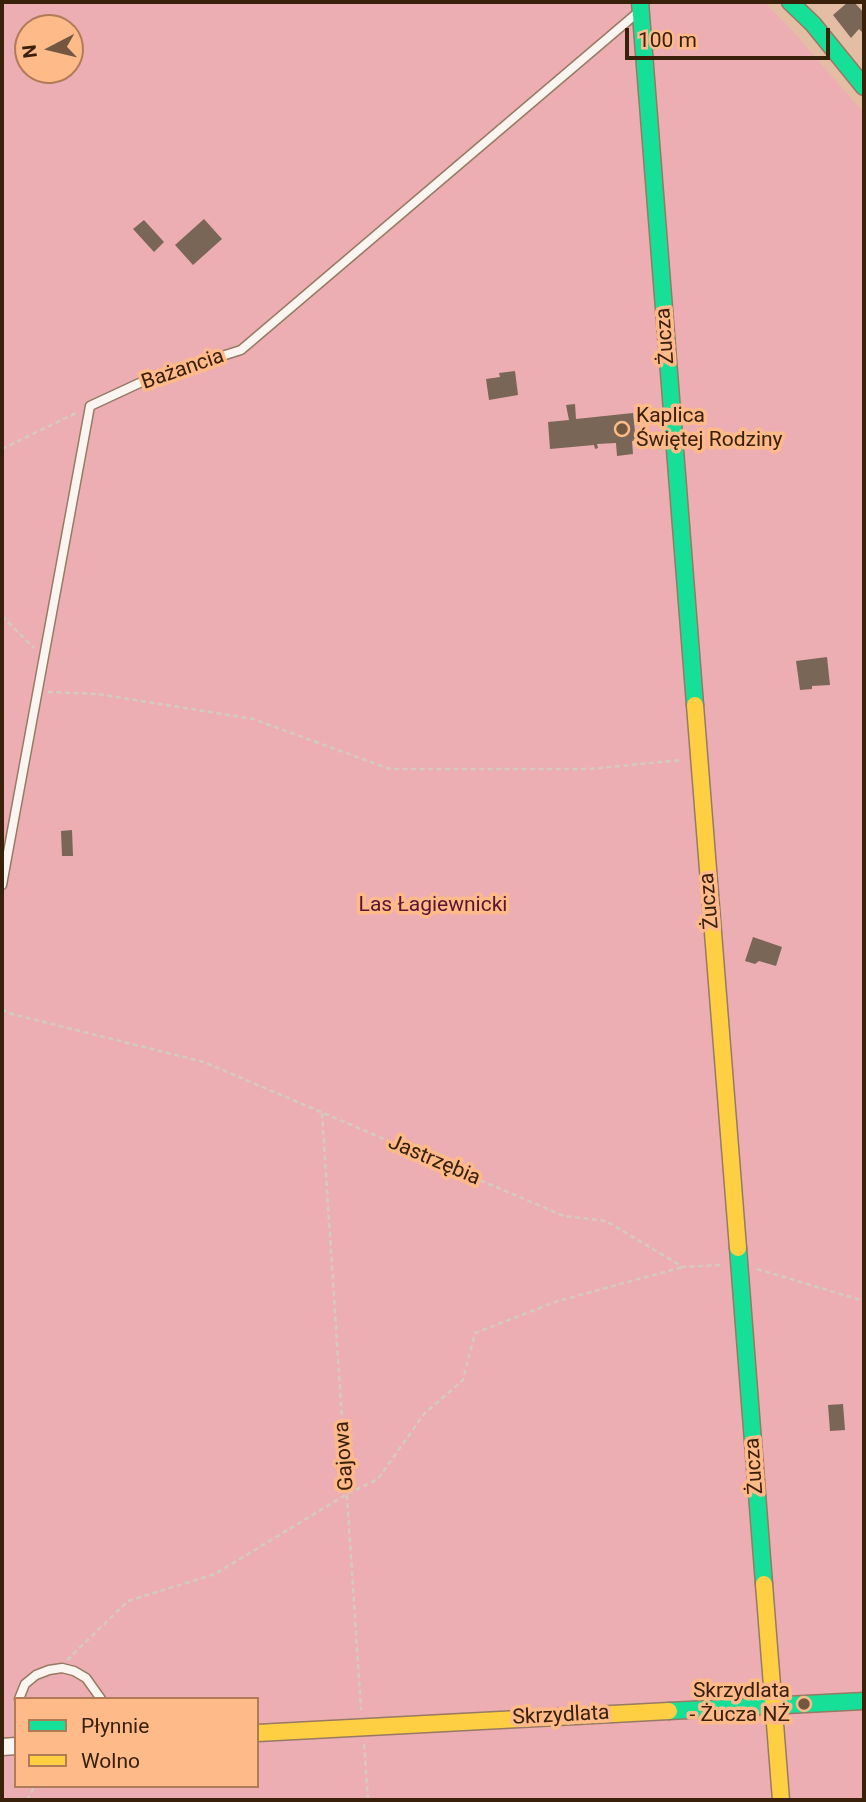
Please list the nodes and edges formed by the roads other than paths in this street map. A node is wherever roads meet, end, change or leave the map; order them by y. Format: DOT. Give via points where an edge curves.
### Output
graph roads {
  1 [pos="790,2"];
  2 [pos="641,6"];
  3 [pos="864,87"];
  4 [pos="2,885"];
  5 [pos="19,1697"];
  6 [pos="99,1697"];
  7 [pos="864,1700"];
  8 [pos="773,1705"];
  9 [pos="259,1733"];
  10 [pos="781,1800"];
  1 -- 3 [label="street"];
  2 -- 4 [label="lane, Bażancia" via="242,350 146,380 90,406"];
  2 -- 8 [label="street, Żucza"];
  5 -- 6 [label="lane" via="29,1680 55,1668 81,1674"];
  7 -- 8 [label="street, Skrzydlata"];
  8 -- 9 [label="street, Skrzydlata"];
  8 -- 10 [label="street, Żucza"];
}
